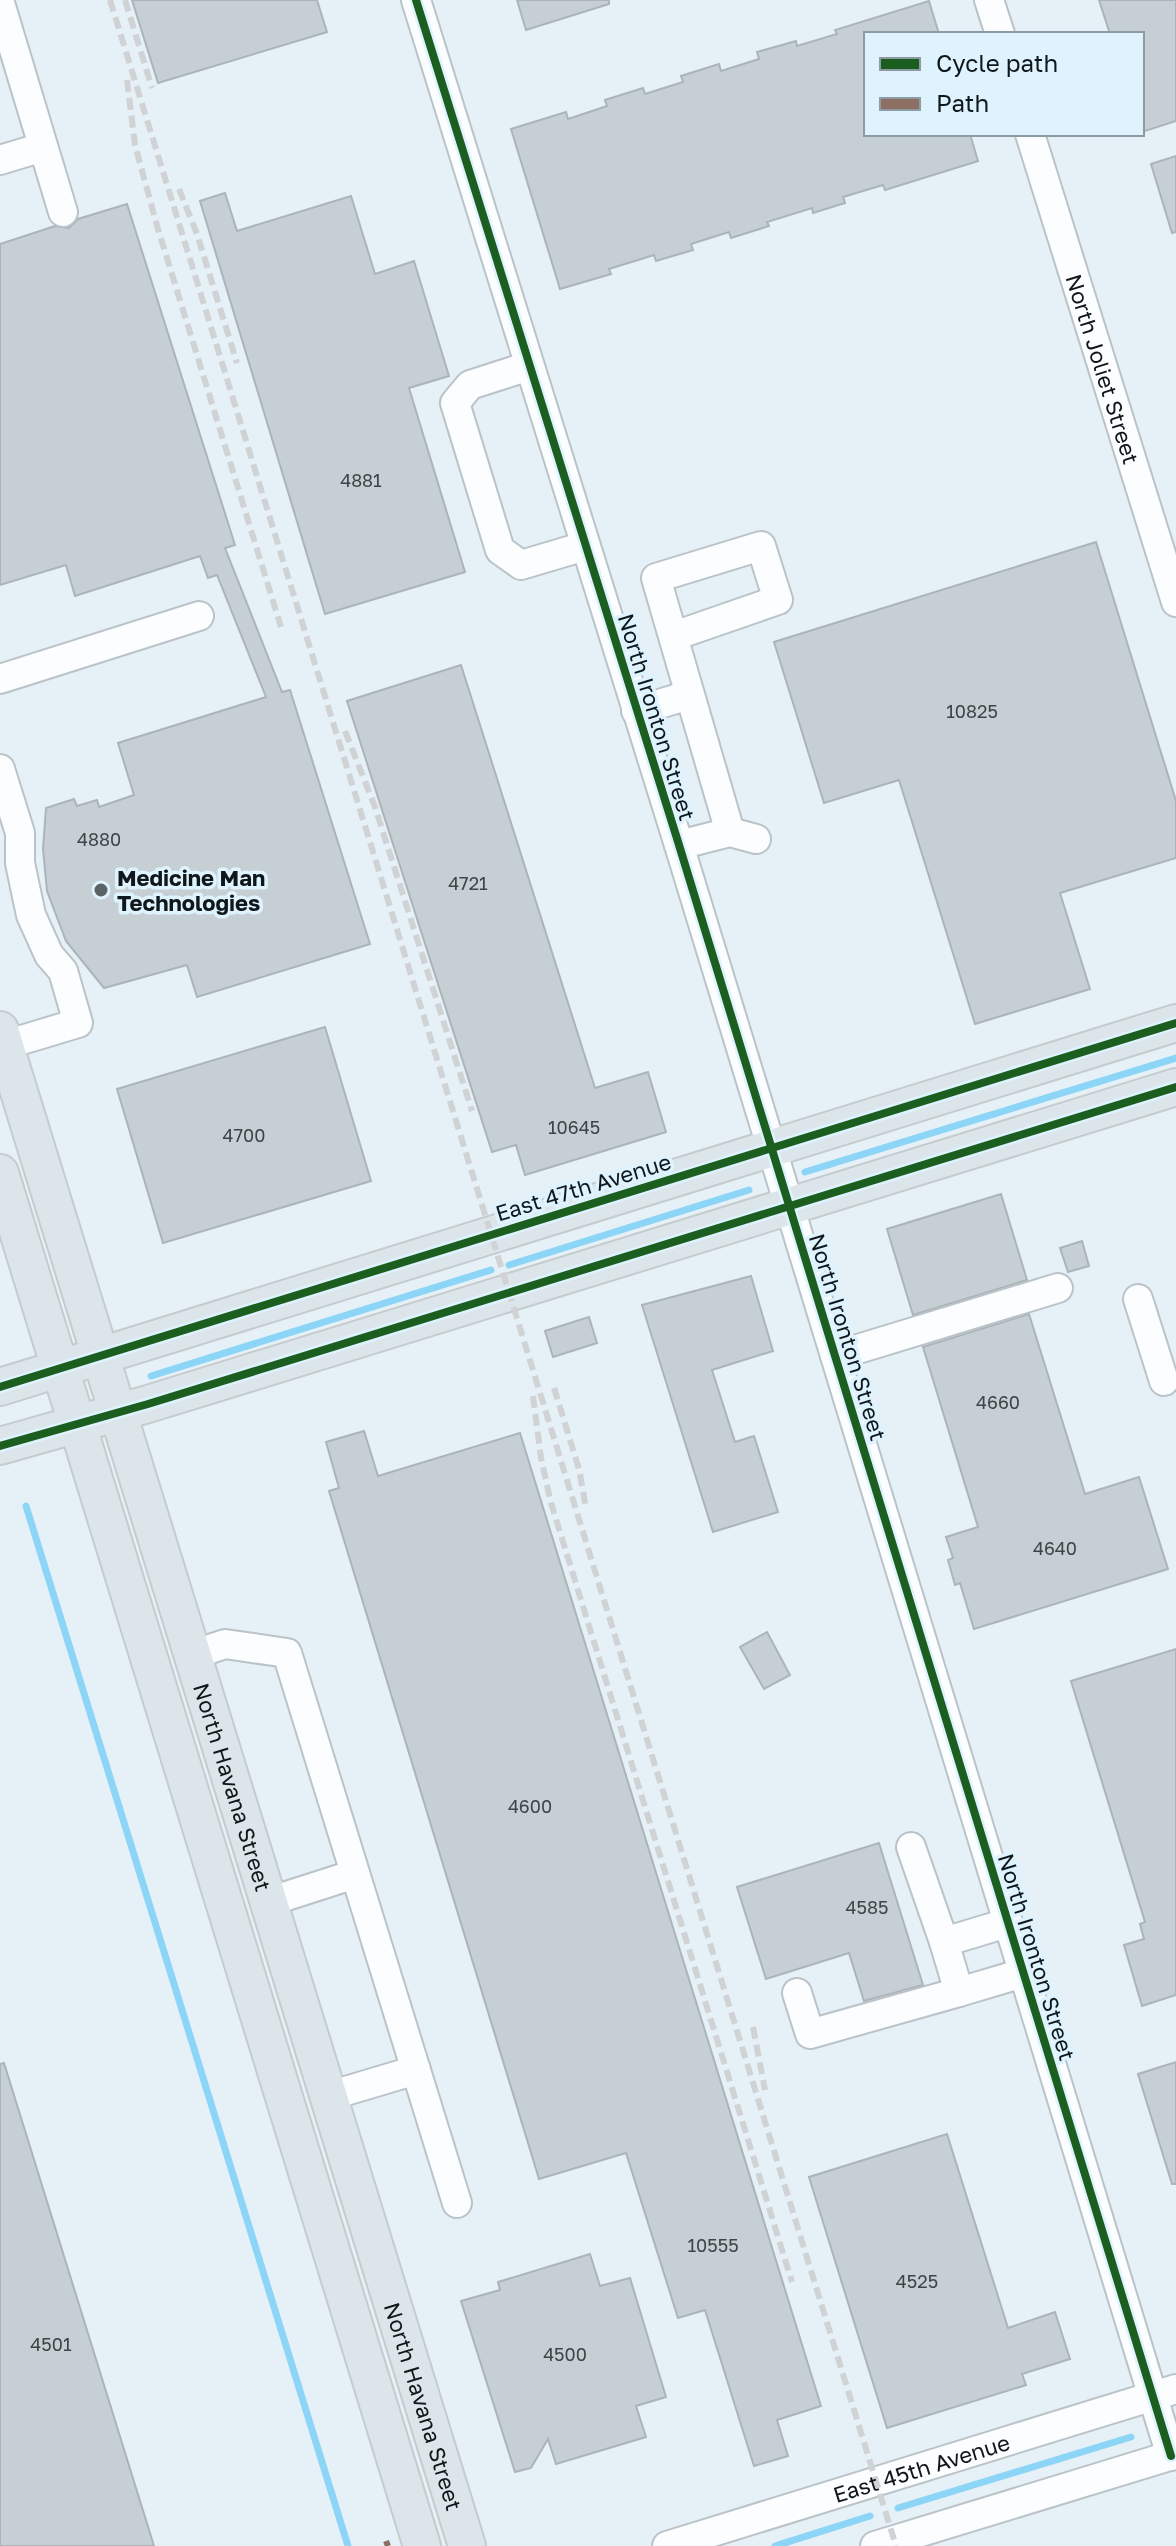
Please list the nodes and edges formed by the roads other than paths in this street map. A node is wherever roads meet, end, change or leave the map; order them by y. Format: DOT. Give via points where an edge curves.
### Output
graph roads {
  1 [pos="416,0"];
  2 [pos="989,0"];
  3 [pos="0,3"];
  4 [pos="999,32"];
  5 [pos="1031,136"];
  6 [pos="43,147"];
  7 [pos="0,160"];
  8 [pos="63,212"];
  9 [pos="529,366"];
  10 [pos="585,546"];
  11 [pos="1169,548"];
  12 [pos="1176,602"];
  13 [pos="199,616"];
  14 [pos="674,636"];
  15 [pos="0,679"];
  16 [pos="689,695"];
  17 [pos="636,711"];
  18 [pos="0,769"];
  19 [pos="679,845"];
  20 [pos="1176,1023"];
  21 [pos="2,1037"];
  22 [pos="1176,1087"];
  23 [pos="771,1148"];
  24 [pos="0,1173"];
  25 [pos="789,1207"];
  26 [pos="1058,1288"];
  27 [pos="1138,1299"];
  28 [pos="100,1356"];
  29 [pos="835,1356"];
  30 [pos="59,1369"];
  31 [pos="1164,1381"];
  32 [pos="0,1387"];
  33 [pos="117,1413"];
  34 [pos="77,1423"];
  35 [pos="0,1446"];
  36 [pos="192,1655"];
  37 [pos="911,1847"];
  38 [pos="355,1874"];
  39 [pos="268,1902"];
  40 [pos="1007,1923"];
  41 [pos="944,1942"];
  42 [pos="1023,1973"];
  43 [pos="959,1992"];
  44 [pos="797,1993"];
  45 [pos="416,2070"];
  46 [pos="329,2096"];
  47 [pos="457,2203"];
  48 [pos="1164,2393"];
  49 [pos="1173,2455"];
  50 [pos="963,2534"];
  51 [pos="422,2546"];
  52 [pos="467,2546"];
  53 [pos="667,2546"];
  54 [pos="875,2546"];
  1 -- 9 [label="street, North Ironton Street"];
  2 -- 4 [label="street"];
  3 -- 6 [label="street"];
  5 -- 11 [label="street, North Joliet Street"];
  6 -- 7 [label="street"];
  6 -- 8 [label="street"];
  9 -- 10 [label="street, North Ironton Street"];
  9 -- 10 [label="street" via="470,385 455,403 500,550 521,565"];
  10 -- 17 [label="street, North Ironton Street"];
  11 -- 12 [label="street, North Joliet Street"];
  13 -- 15 [label="street"];
  14 -- 16 [label="street"];
  16 -- 17 [label="street"];
  16 -- 19 [label="street" via="743,835"];
  17 -- 19 [label="street, North Ironton Street"];
  18 -- 21 [label="street" via="20,833 31,915 49,955 63,971 78,1023"];
  19 -- 23 [label="street, North Ironton Street"];
  20 -- 23 [label="main road, East 47th Avenue"];
  21 -- 28 [label="main road, North Havana Street"];
  22 -- 25 [label="main road"];
  23 -- 25 [label="street, North Ironton Street"];
  23 -- 28 [label="main road, East 47th Avenue"];
  24 -- 30 [label="main road, North Havana Street"];
  25 -- 29 [label="street, North Ironton Street"];
  25 -- 33 [label="main road"];
  26 -- 29 [label="street"];
  27 -- 31 [label="street"];
  28 -- 30 [label="main road, East 47th Avenue"];
  28 -- 33 [label="main road, North Havana Street"];
  29 -- 40 [label="street, North Ironton Street"];
  30 -- 32 [label="main road, East 47th Avenue"];
  30 -- 34 [label="main road, North Havana Street"];
  33 -- 34 [label="main road"];
  33 -- 36 [label="main road, North Havana Street"];
  34 -- 35 [label="main road"];
  34 -- 51 [label="main road, North Havana Street"];
  36 -- 38 [label="street" via="225,1644 287,1653"];
  36 -- 39 [label="main road, North Havana Street"];
  37 -- 41 [label="street"];
  38 -- 39 [label="street"];
  38 -- 45 [label="street"];
  39 -- 46 [label="main road, North Havana Street"];
  40 -- 41 [label="street"];
  40 -- 42 [label="street, North Ironton Street"];
  41 -- 43 [label="street"];
  42 -- 43 [label="street"];
  42 -- 48 [label="street, North Ironton Street"];
  43 -- 44 [label="street" via="810,2034"];
  45 -- 46 [label="street"];
  45 -- 47 [label="street"];
  46 -- 52 [label="main road, North Havana Street"];
  48 -- 49 [label="street, North Ironton Street"];
  48 -- 53 [label="street, East 45th Avenue"];
  49 -- 50 [label="street"];
  50 -- 54 [label="street"];
}
